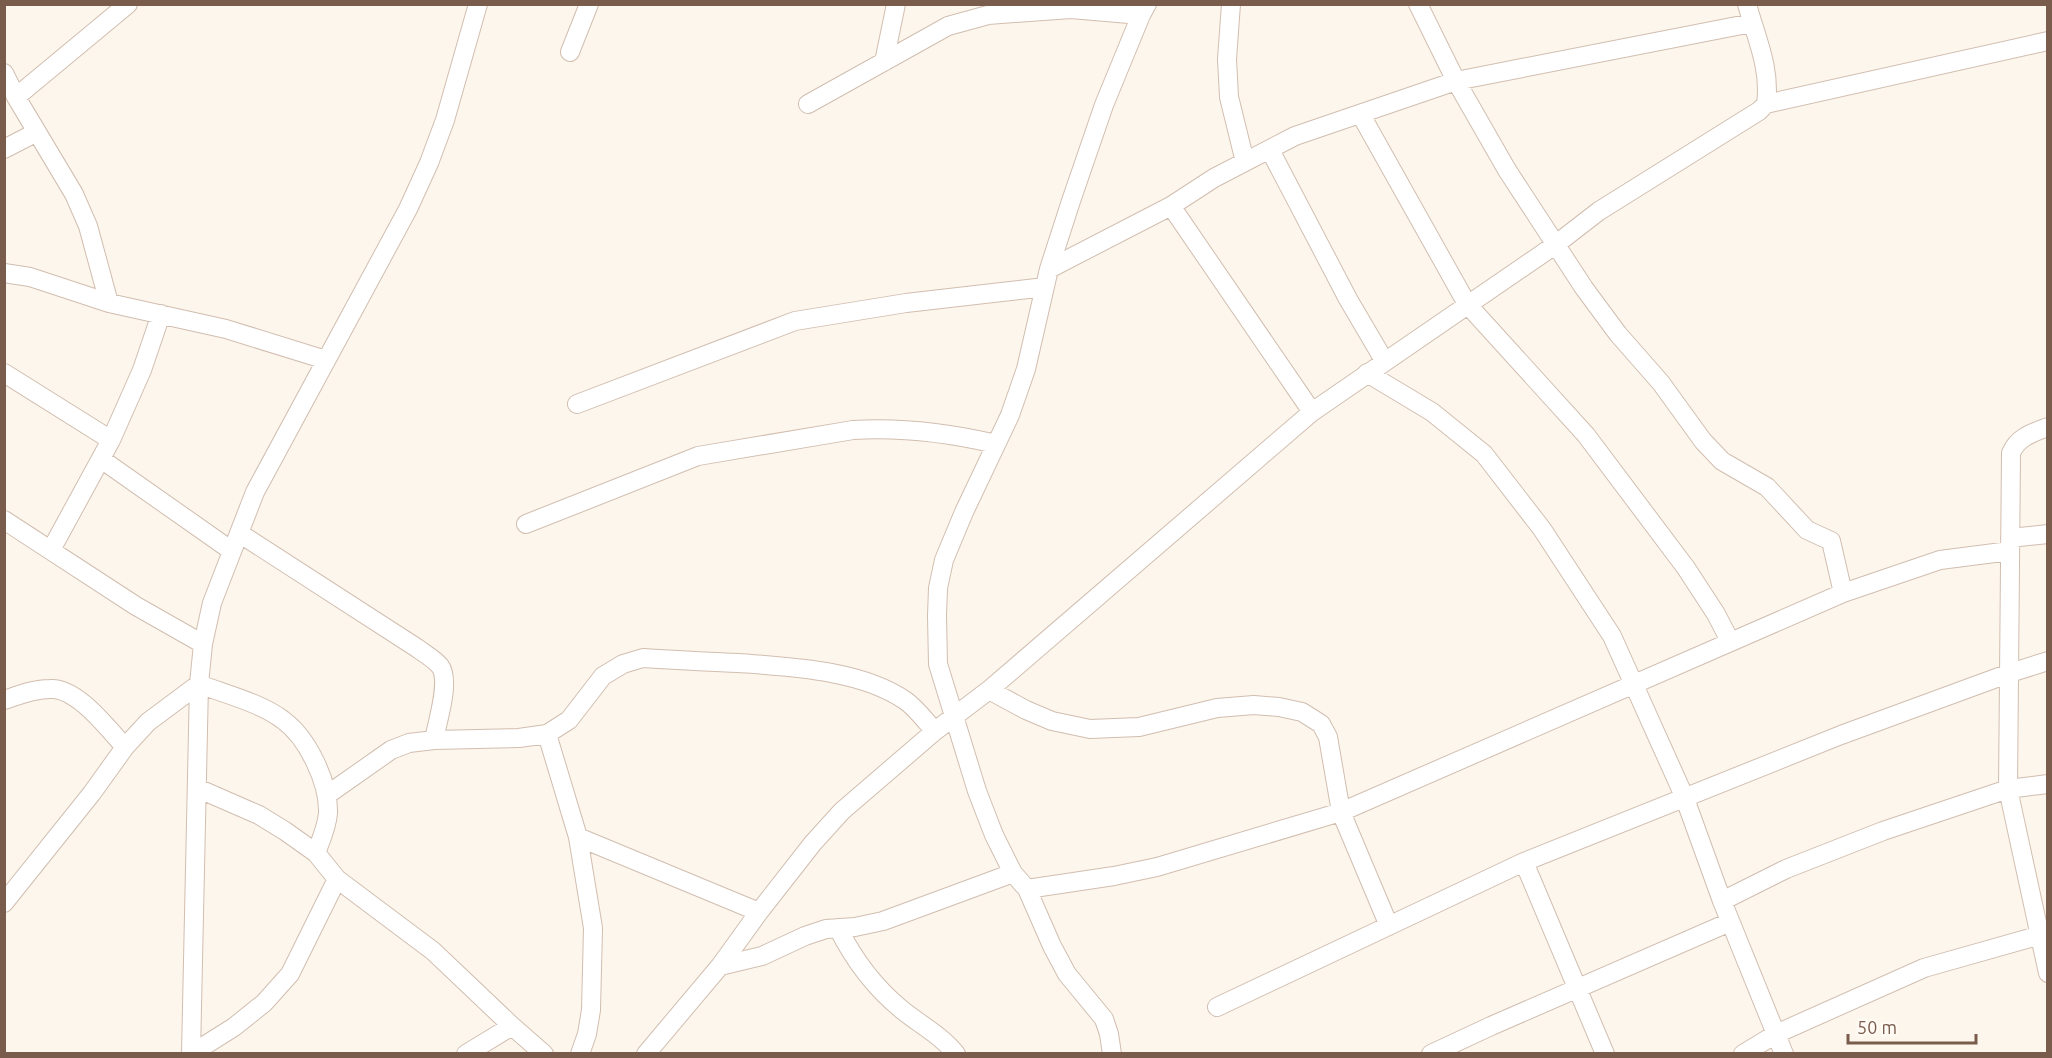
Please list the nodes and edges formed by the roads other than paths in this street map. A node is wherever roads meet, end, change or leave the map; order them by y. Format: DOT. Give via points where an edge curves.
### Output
graph roads {
  1 [pos="128,4"];
  2 [pos="589,4"];
  3 [pos="896,4"];
  4 [pos="1231,4"];
  5 [pos="1418,4"];
  6 [pos="1747,4"];
  7 [pos="475,6"];
  8 [pos="1144,10"];
  9 [pos="1752,23"];
  10 [pos="2048,41"];
  11 [pos="570,52"];
  12 [pos="884,62"];
  13 [pos="4,73"];
  14 [pos="1456,81"];
  15 [pos="16,97"];
  16 [pos="808,104"];
  17 [pos="1766,104"];
  18 [pos="1361,115"];
  19 [pos="37,132"];
  20 [pos="4,149"];
  21 [pos="1270,150"];
  22 [pos="1245,162"];
  23 [pos="1171,206"];
  24 [pos="1555,245"];
  25 [pos="4,273"];
  26 [pos="1047,278"];
  27 [pos="109,303"];
  28 [pos="1467,304"];
  29 [pos="161,314"];
  30 [pos="326,360"];
  31 [pos="1385,362"];
  32 [pos="4,373"];
  33 [pos="1367,373"];
  34 [pos="577,404"];
  35 [pos="1312,412"];
  36 [pos="2048,427"];
  37 [pos="111,440"];
  38 [pos="996,444"];
  39 [pos="102,459"];
  40 [pos="4,520"];
  41 [pos="526,524"];
  42 [pos="239,533"];
  43 [pos="2048,534"];
  44 [pos="2010,544"];
  45 [pos="51,550"];
  46 [pos="232,551"];
  47 [pos="1843,592"];
  48 [pos="1730,641"];
  49 [pos="203,644"];
  50 [pos="2048,661"];
  51 [pos="2010,673"];
  52 [pos="1635,683"];
  53 [pos="199,684"];
  54 [pos="989,690"];
  55 [pos="4,700"];
  56 [pos="954,718"];
  57 [pos="935,731"];
  58 [pos="547,734"];
  59 [pos="434,740"];
  60 [pos="125,747"];
  61 [pos="2048,784"];
  62 [pos="196,788"];
  63 [pos="2008,789"];
  64 [pos="327,795"];
  65 [pos="1684,796"];
  66 [pos="1341,812"];
  67 [pos="578,837"];
  68 [pos="316,853"];
  69 [pos="1524,862"];
  70 [pos="1013,873"];
  71 [pos="337,879"];
  72 [pos="1027,889"];
  73 [pos="1722,901"];
  74 [pos="4,903"];
  75 [pos="759,912"];
  76 [pos="1730,922"];
  77 [pos="1389,926"];
  78 [pos="838,928"];
  79 [pos="2043,933"];
  80 [pos="720,966"];
  81 [pos="2048,973"];
  82 [pos="1577,988"];
  83 [pos="1217,1007"];
  84 [pos="512,1026"];
  85 [pos="1776,1034"];
  86 [pos="191,1053"];
  87 [pos="466,1053"];
  88 [pos="544,1053"];
  89 [pos="580,1053"];
  90 [pos="646,1053"];
  91 [pos="956,1053"];
  92 [pos="1112,1053"];
  93 [pos="1431,1053"];
  94 [pos="1605,1053"];
  95 [pos="1743,1053"];
  96 [pos="1784,1053"];
  1 -- 15 [label="street"];
  2 -- 11 [label="street"];
  3 -- 12 [label="street"];
  4 -- 22 [label="street" via="1229,97"];
  5 -- 14 [label="street"];
  6 -- 9 [label="street"];
  7 -- 30 [label="street" via="445,120 429,163 408,210"];
  8 -- 12 [label="street" via="1071,9 988,15 948,26"];
  8 -- 26 [label="street" via="1089,147"];
  9 -- 14 [label="street"];
  9 -- 17 [label="street" via="1764,56"];
  10 -- 17 [label="street"];
  12 -- 16 [label="street"];
  13 -- 15 [label="street"];
  14 -- 18 [label="street"];
  14 -- 24 [label="street"];
  15 -- 19 [label="street"];
  17 -- 24 [label="street" via="1599,211"];
  18 -- 21 [label="street" via="1295,136"];
  18 -- 28 [label="street"];
  19 -- 20 [label="street"];
  19 -- 27 [label="street" via="88,226"];
  21 -- 22 [label="street"];
  21 -- 31 [label="street" via="1347,299"];
  22 -- 23 [label="street"];
  23 -- 26 [label="street"];
  23 -- 35 [label="street"];
  24 -- 28 [label="street"];
  24 -- 47 [label="street" via="1618,334 1711,450 1735,470 1767,487 1807,530 1831,541"];
  25 -- 27 [label="street" via="30,277"];
  26 -- 34 [label="street" via="795,321"];
  26 -- 38 [label="street" via="1026,369"];
  27 -- 29 [label="street"];
  28 -- 31 [label="street"];
  28 -- 48 [label="street" via="1586,435 1686,568"];
  29 -- 30 [label="street" via="226,329"];
  29 -- 37 [label="street"];
  30 -- 42 [label="street" via="255,492"];
  31 -- 33 [label="street"];
  32 -- 37 [label="street"];
  33 -- 35 [label="street"];
  33 -- 52 [label="street" via="1432,412 1484,454 1576,579 1612,636"];
  35 -- 54 [label="street"];
  36 -- 44 [label="street" via="2021,438 2011,453"];
  37 -- 39 [label="street"];
  38 -- 41 [label="street" via="931,432 868,429 728,450 683,461"];
  38 -- 56 [label="street" via="948,550 939,588 938,664"];
  39 -- 45 [label="street"];
  39 -- 46 [label="street"];
  40 -- 45 [label="street"];
  42 -- 46 [label="street"];
  42 -- 59 [label="street" via="439,664 444,685"];
  43 -- 44 [label="street"];
  44 -- 47 [label="street" via="1940,560"];
  44 -- 51 [label="street"];
  45 -- 49 [label="street"];
  46 -- 49 [label="street" via="212,603"];
  47 -- 48 [label="street"];
  48 -- 52 [label="street"];
  49 -- 53 [label="street"];
  50 -- 51 [label="street"];
  51 -- 63 [label="street"];
  51 -- 65 [label="street"];
  52 -- 65 [label="street"];
  52 -- 66 [label="street"];
  53 -- 60 [label="street" via="148,722"];
  53 -- 62 [label="street"];
  53 -- 64 [label="street" via="283,720 297,733 313,759"];
  54 -- 56 [label="street"];
  54 -- 66 [label="street" via="1052,721 1090,729 1139,727 1217,708 1254,705 1302,712 1321,724 1328,737"];
  55 -- 60 [label="street" via="52,688 72,695"];
  56 -- 57 [label="street"];
  56 -- 70 [label="street" via="994,835"];
  57 -- 58 [label="street" via="909,703 894,694 836,674 790,667 643,658 603,676 569,720"];
  57 -- 75 [label="street" via="842,811"];
  58 -- 59 [label="street"];
  58 -- 67 [label="street"];
  59 -- 64 [label="street" via="391,750"];
  60 -- 74 [label="street"];
  61 -- 63 [label="street"];
  62 -- 68 [label="street" via="259,815"];
  62 -- 86 [label="street"];
  63 -- 73 [label="street" via="1836,849"];
  63 -- 79 [label="street"];
  64 -- 68 [label="street" via="326,828"];
  65 -- 69 [label="street"];
  65 -- 73 [label="street"];
  66 -- 72 [label="street" via="1157,867"];
  66 -- 77 [label="street"];
  67 -- 75 [label="street"];
  67 -- 89 [label="street" via="592,928 591,1010"];
  68 -- 71 [label="street"];
  69 -- 77 [label="street"];
  69 -- 82 [label="street"];
  70 -- 72 [label="street"];
  70 -- 78 [label="street" via="883,921"];
  71 -- 84 [label="street" via="433,951"];
  71 -- 86 [label="street" via="290,974 264,1003"];
  72 -- 92 [label="street" via="1067,974 1104,1019"];
  73 -- 76 [label="street"];
  75 -- 80 [label="street"];
  76 -- 82 [label="street"];
  76 -- 85 [label="street"];
  77 -- 83 [label="street"];
  78 -- 80 [label="street" via="805,936 762,956"];
  78 -- 91 [label="street" via="872,982"];
  79 -- 81 [label="street"];
  79 -- 85 [label="street" via="1924,968"];
  80 -- 90 [label="street"];
  82 -- 93 [label="street"];
  82 -- 94 [label="street"];
  84 -- 87 [label="street"];
  84 -- 88 [label="street"];
  85 -- 95 [label="street"];
  85 -- 96 [label="street"];
}
